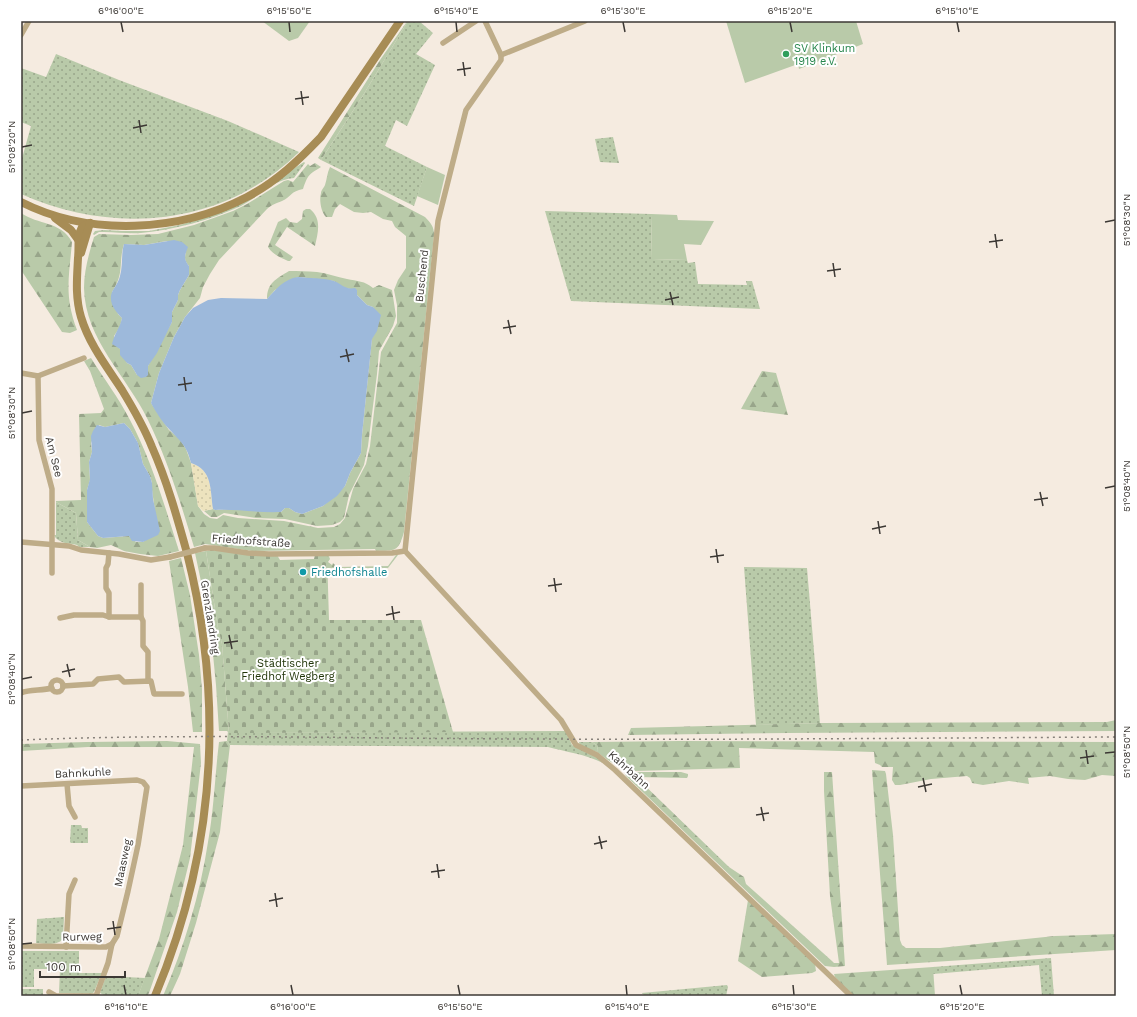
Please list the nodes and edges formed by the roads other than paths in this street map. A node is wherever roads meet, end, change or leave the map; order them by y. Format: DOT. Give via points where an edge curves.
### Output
graph roads {
  1 [pos="30,21"];
  2 [pos="400,21"];
  3 [pos="476,21"];
  4 [pos="484,21"];
  5 [pos="585,21"];
  6 [pos="21,35"];
  7 [pos="443,43"];
  8 [pos="501,55"];
  9 [pos="21,202"];
  10 [pos="46,213"];
  11 [pos="90,223"];
  12 [pos="78,241"];
  13 [pos="78,259"];
  14 [pos="84,358"];
  15 [pos="21,373"];
  16 [pos="38,376"];
  17 [pos="21,542"];
  18 [pos="51,544"];
  19 [pos="405,551"];
  20 [pos="109,553"];
  21 [pos="52,573"];
  22 [pos="141,585"];
  23 [pos="109,617"];
  24 [pos="141,617"];
  25 [pos="60,618"];
  26 [pos="148,681"];
  27 [pos="63,686"];
  28 [pos="52,688"];
  29 [pos="21,693"];
  30 [pos="182,694"];
  31 [pos="67,784"];
  32 [pos="146,784"];
  33 [pos="21,786"];
  34 [pos="75,817"];
  35 [pos="75,880"];
  36 [pos="112,944"];
  37 [pos="21,946"];
  38 [pos="66,947"];
  39 [pos="49,992"];
  40 [pos="96,996"];
  41 [pos="155,996"];
  42 [pos="851,996"];
  1 -- 6 [label="street"];
  2 -- 11 [label="main road" via="320,137 293,165 260,189 225,207 199,216 161,224"];
  3 -- 7 [label="street"];
  4 -- 8 [label="street"];
  5 -- 8 [label="street"];
  8 -- 19 [label="street, Buschend" via="501,60 466,110 438,221"];
  9 -- 10 [label="main road"];
  10 -- 11 [label="main road"];
  10 -- 12 [label="main road" via="72,230"];
  11 -- 12 [label="main road, Grenzlandring" via="80,230"];
  11 -- 13 [label="main road, Grenzlandring"];
  12 -- 13 [label="main road, Grenzlandring"];
  13 -- 41 [label="main road, Grenzlandring" via="77,297 84,325 146,432 161,468 179,522 200,609 204,639 209,692 210,748 202,834 186,910"];
  14 -- 16 [label="street"];
  15 -- 16 [label="street"];
  16 -- 18 [label="street, Am See" via="39,440 52,489"];
  17 -- 18 [label="street, Friedhofstraße"];
  18 -- 20 [label="street, Friedhofstraße"];
  18 -- 21 [label="street"];
  19 -- 20 [label="street, Friedhofstraße, bridge" via="269,554 205,548 151,560"];
  19 -- 42 [label="street, Kahrbahn" via="561,720 576,745 597,755 616,770"];
  20 -- 23 [label="street" via="106,568"];
  22 -- 24 [label="street"];
  23 -- 24 [label="street"];
  23 -- 25 [label="street" via="74,615"];
  24 -- 26 [label="street" via="144,646 148,652"];
  26 -- 27 [label="street" via="124,682 119,677 98,679 93,684"];
  26 -- 30 [label="street" via="151,681 154,694"];
  27 -- 28 [label="street" via="58,692"];
  27 -- 28 [label="street" via="60,681 56,681"];
  28 -- 29 [label="street"];
  31 -- 32 [label="street, Bahnkuhle" via="137,780"];
  31 -- 33 [label="street, Bahnkuhle"];
  31 -- 34 [label="street" via="69,806"];
  32 -- 36 [label="street, Maasweg" via="128,891 117,936"];
  35 -- 38 [label="street" via="69,894"];
  36 -- 38 [label="street, Rurweg" via="106,947"];
  36 -- 40 [label="street, Rurweg"];
  37 -- 38 [label="street, Rurweg"];
  39 -- 40 [label="street, Rurweg" via="56,996"];
}
